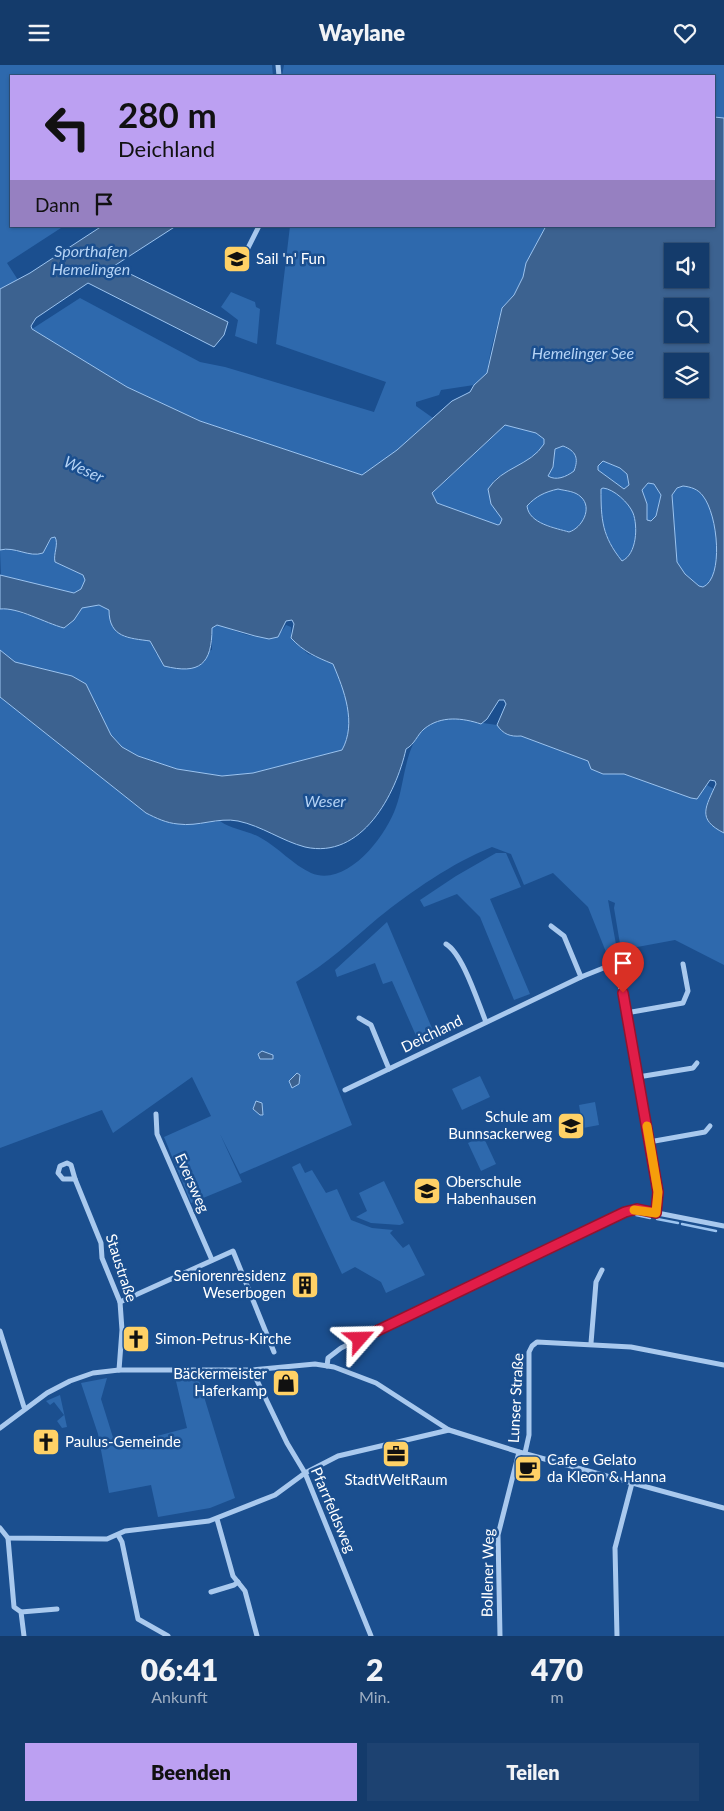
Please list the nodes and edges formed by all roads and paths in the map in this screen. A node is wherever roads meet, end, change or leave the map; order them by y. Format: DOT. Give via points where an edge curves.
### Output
graph roads {
  1 [pos="258,227"];
  2 [pos="247,250"];
  3 [pos="551,926"];
  4 [pos="446,944"];
  5 [pos="683,964"];
  6 [pos="581,977"];
  7 [pos="626,1013"];
  8 [pos="359,1018"];
  9 [pos="486,1022"];
  10 [pos="697,1063"];
  11 [pos="389,1069"];
  12 [pos="638,1077"];
  13 [pos="345,1090"];
  14 [pos="156,1115"];
  15 [pos="710,1126"];
  16 [pos="650,1142"];
  17 [pos="75,1179"];
  18 [pos="656,1213"];
  19 [pos="724,1226"];
  20 [pos="212,1260"];
  21 [pos="602,1270"];
  22 [pos="120,1302"];
  23 [pos="0,1331"];
  24 [pos="592,1343"];
  25 [pos="274,1351"];
  26 [pos="724,1365"];
  27 [pos="327,1366"];
  28 [pos="119,1370"];
  29 [pos="252,1370"];
  30 [pos="24,1407"];
  31 [pos="0,1428"];
  32 [pos="449,1430"];
  33 [pos="522,1453"];
  34 [pos="305,1473"];
  35 [pos="632,1483"];
  36 [pos="724,1508"];
  37 [pos="216,1519"];
  38 [pos="0,1528"];
  39 [pos="118,1535"];
  40 [pos="8,1538"];
  41 [pos="238,1581"];
  42 [pos="211,1592"];
  43 [pos="57,1609"];
  44 [pos="21,1612"];
  45 [pos="24,1636"];
  46 [pos="168,1636"];
  47 [pos="257,1636"];
  48 [pos="371,1636"];
  49 [pos="500,1636"];
  50 [pos="618,1636"];
  1 -- 2 [label="street"];
  3 -- 6 [label="street" via="564,936"];
  4 -- 9 [label="street, Deichland" via="453,948 460,961"];
  5 -- 7 [label="street" via="688,991 683,1003"];
  6 -- 7 [label="street, Deichland" via="616,963"];
  6 -- 9 [label="street, Deichland"];
  7 -- 12 [label="street, Deichland"];
  8 -- 11 [label="street, Deichland" via="371,1025"];
  9 -- 11 [label="street, Deichland"];
  10 -- 12 [label="street" via="693,1068"];
  11 -- 13 [label="street, Deichland"];
  12 -- 16 [label="street, Deichland"];
  14 -- 20 [label="street, Eversweg" via="157,1134"];
  15 -- 16 [label="street" via="705,1132"];
  16 -- 18 [label="street, Deichland" via="658,1192"];
  17 -- 22 [label="street, Staustraße"];
  18 -- 19 [label="street"];
  18 -- 27 [label="street" via="637,1209 625,1212 341,1348 328,1358"];
  20 -- 22 [label="street"];
  20 -- 25 [label="street" via="233,1251"];
  21 -- 24 [label="street" via="596,1281"];
  22 -- 28 [label="street, Staustraße"];
  23 -- 30 [label="street"];
  24 -- 26 [label="street, Lunser Straße" via="658,1351"];
  24 -- 33 [label="street, Lunser Straße" via="532,1345 529,1352 529,1435"];
  27 -- 29 [label="street" via="311,1364"];
  27 -- 32 [label="street" via="376,1383"];
  28 -- 29 [label="street"];
  28 -- 30 [label="street" via="94,1373 70,1381"];
  29 -- 34 [label="street, Pfarrfeldsweg"];
  30 -- 31 [label="street"];
  32 -- 33 [label="street"];
  32 -- 34 [label="street" via="359,1450"];
  33 -- 35 [label="street"];
  33 -- 49 [label="street, Bollener Weg" via="498,1535"];
  34 -- 37 [label="street" via="275,1495"];
  34 -- 48 [label="street, Pfarrfeldsweg"];
  35 -- 36 [label="street"];
  35 -- 50 [label="street" via="615,1548"];
  37 -- 39 [label="street" via="125,1531"];
  37 -- 41 [label="street" via="233,1576"];
  38 -- 40 [label="street"];
  39 -- 40 [label="street" via="107,1539"];
  39 -- 46 [label="street" via="138,1619"];
  40 -- 44 [label="street" via="14,1607"];
  41 -- 42 [label="street"];
  41 -- 47 [label="street" via="245,1591"];
  43 -- 44 [label="street"];
  44 -- 45 [label="street"];
}
